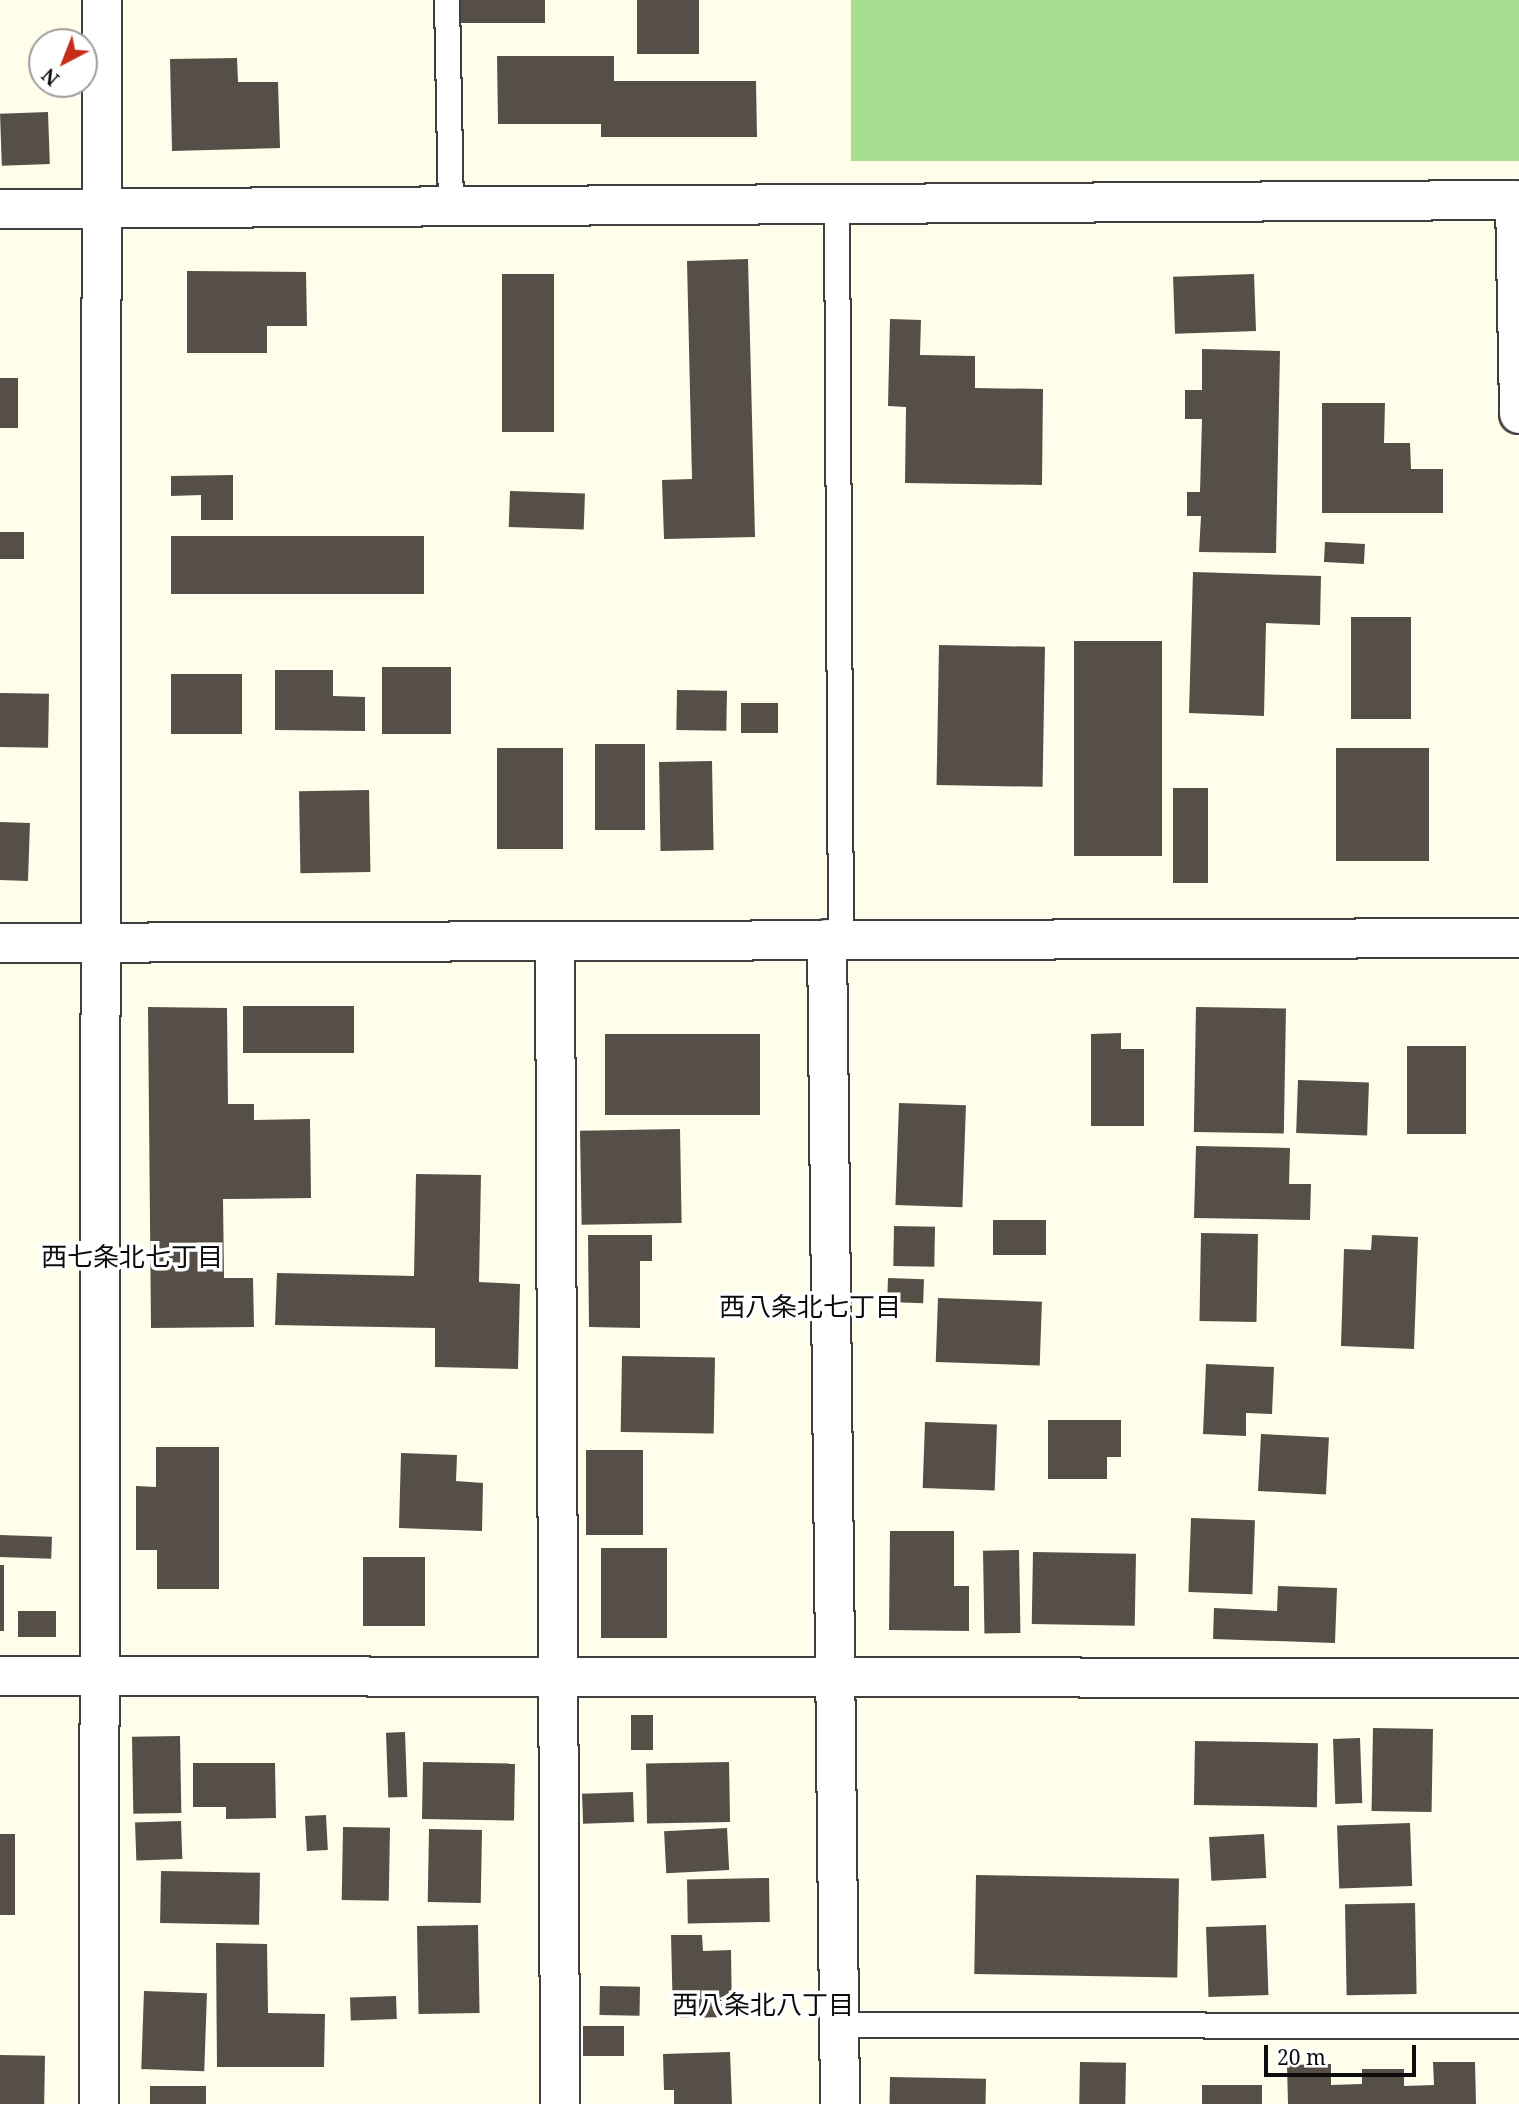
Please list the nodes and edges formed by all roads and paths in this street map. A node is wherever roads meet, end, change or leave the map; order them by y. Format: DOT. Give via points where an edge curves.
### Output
graph roads {
  1 [pos="102,0"];
  2 [pos="447,0"];
  3 [pos="1517,200"];
  4 [pos="837,204"];
  5 [pos="451,207"];
  6 [pos="0,209"];
  7 [pos="105,209"];
  8 [pos="1519,414"];
  9 [pos="1519,938"];
  10 [pos="834,939"];
  11 [pos="555,941"];
  12 [pos="0,943"];
  13 [pos="103,944"];
  14 [pos="837,1672"];
  15 [pos="555,1674"];
  16 [pos="100,1675"];
  17 [pos="0,1676"];
  18 [pos="1519,1678"];
  19 [pos="839,2025"];
  20 [pos="1519,2026"];
  21 [pos="99,2104"];
  22 [pos="560,2104"];
  23 [pos="839,2104"];
  1 -- 7 [label="street"];
  2 -- 5 [label="lane"];
  3 -- 4 [label="street"];
  3 -- 8 [label="street"];
  4 -- 5 [label="street"];
  4 -- 10 [label="lane"];
  5 -- 7 [label="street"];
  6 -- 7 [label="street"];
  7 -- 13 [label="street"];
  9 -- 10 [label="street"];
  10 -- 11 [label="street"];
  10 -- 14 [label="street"];
  11 -- 13 [label="street"];
  11 -- 15 [label="street"];
  12 -- 13 [label="street"];
  13 -- 16 [label="street"];
  14 -- 15 [label="street"];
  14 -- 18 [label="street"];
  14 -- 19 [label="street"];
  15 -- 16 [label="street"];
  15 -- 22 [label="street"];
  16 -- 17 [label="street"];
  16 -- 21 [label="street"];
  19 -- 20 [label="lane"];
  19 -- 23 [label="street"];
}
